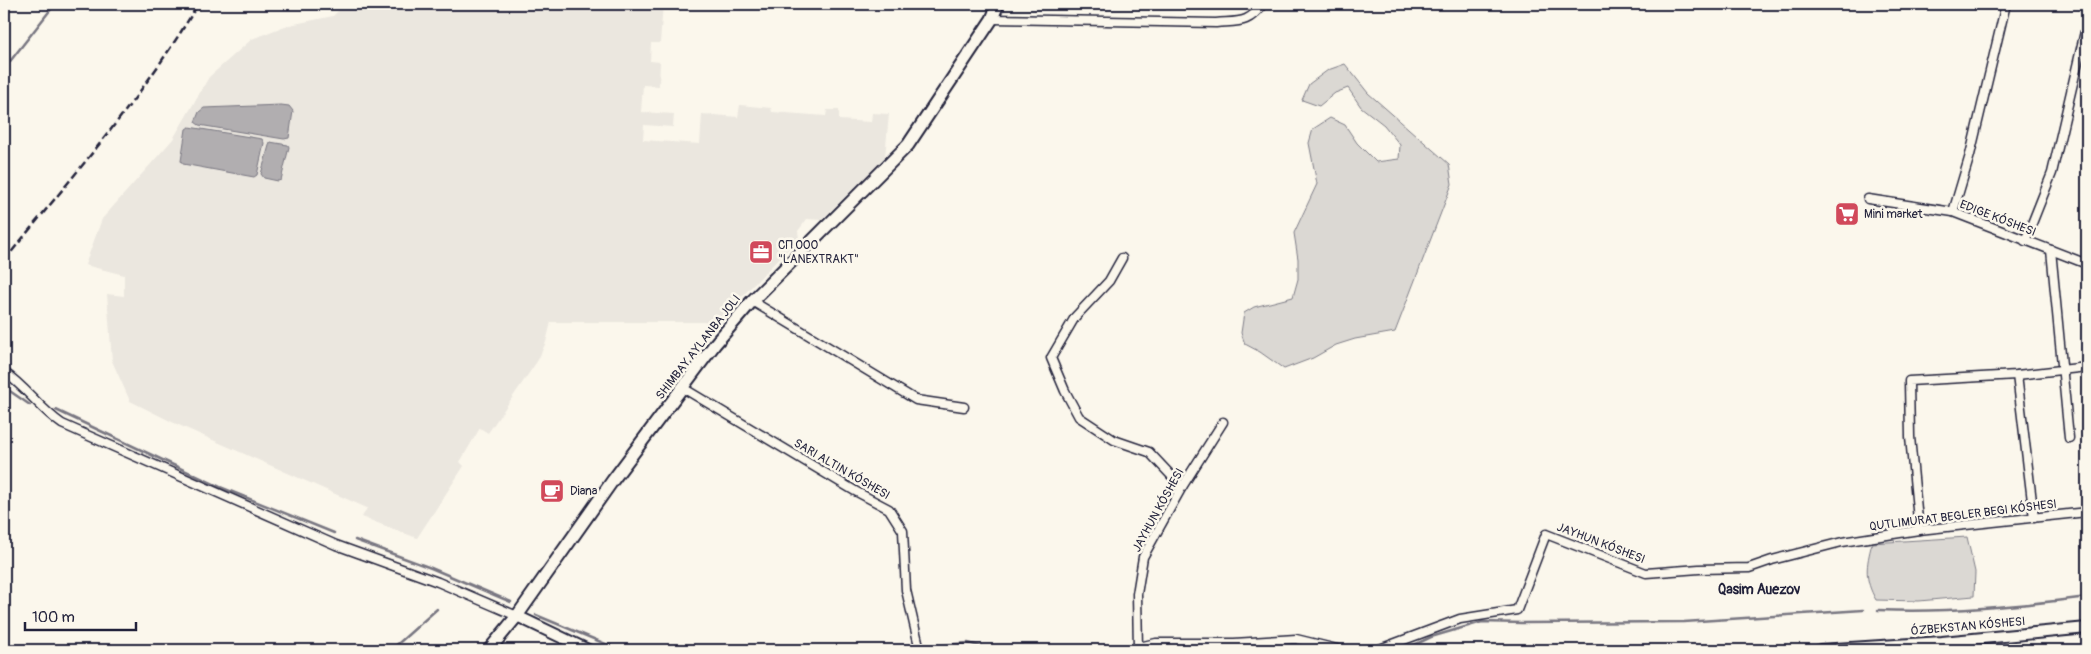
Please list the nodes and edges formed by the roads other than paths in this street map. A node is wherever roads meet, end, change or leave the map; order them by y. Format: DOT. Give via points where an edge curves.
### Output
graph roads {
  1 [pos="998,4"];
  2 [pos="1263,4"];
  3 [pos="2006,4"];
  4 [pos="992,19"];
  5 [pos="2087,22"];
  6 [pos="1868,199"];
  7 [pos="1953,212"];
  8 [pos="2024,240"];
  9 [pos="2051,250"];
  10 [pos="1122,258"];
  11 [pos="2087,264"];
  12 [pos="752,301"];
  13 [pos="2087,367"];
  14 [pos="2061,370"];
  15 [pos="4,372"];
  16 [pos="2017,375"];
  17 [pos="683,388"];
  18 [pos="964,407"];
  19 [pos="1223,422"];
  20 [pos="2069,438"];
  21 [pos="1182,487"];
  22 [pos="2087,512"];
  23 [pos="2034,518"];
  24 [pos="1919,530"];
  25 [pos="1842,542"];
  26 [pos="517,616"];
  27 [pos="2087,628"];
  28 [pos="1940,646"];
  29 [pos="1139,649"];
  30 [pos="489,650"];
  31 [pos="588,650"];
  32 [pos="920,650"];
  33 [pos="1341,650"];
  34 [pos="1377,650"];
  35 [pos="1820,650"];
  1 -- 4 [label="main road"];
  2 -- 4 [label="street" via="1254,16 1243,21 1216,23"];
  3 -- 7 [label="street"];
  4 -- 12 [label="main road" via="908,145"];
  5 -- 8 [label="street" via="2052,173"];
  6 -- 7 [label="street, EDIGE KÓSHESI"];
  7 -- 8 [label="street, EDIGE KÓSHESI"];
  8 -- 9 [label="street, EDIGE KÓSHESI"];
  9 -- 11 [label="street, EDIGE KÓSHESI"];
  9 -- 14 [label="street"];
  10 -- 21 [label="street" via="1109,281 1075,318 1051,358 1079,417 1114,440 1149,452"];
  12 -- 17 [label="main road"];
  12 -- 18 [label="street" via="916,400"];
  13 -- 14 [label="street"];
  14 -- 16 [label="street"];
  14 -- 20 [label="street"];
  15 -- 26 [label="street" via="62,424 336,545 438,582"];
  16 -- 23 [label="street"];
  16 -- 24 [label="street" via="1909,381 1910,437"];
  17 -- 26 [label="main road"];
  17 -- 32 [label="street" via="890,509 903,531 906,590"];
  19 -- 21 [label="street, JAYHUN KÓSHESI"];
  21 -- 29 [label="street, JAYHUN KÓSHESI" via="1143,557 1137,594"];
  22 -- 23 [label="street, QUTLIMURAT BEGLER BEGI KÓSHESI"];
  23 -- 24 [label="street, QUTLIMURAT BEGLER BEGI KÓSHESI"];
  24 -- 25 [label="street, QUTLIMURAT BEGLER BEGI KÓSHESI"];
  25 -- 34 [label="street, JAYHUN KÓSHESI" via="1749,568 1646,573 1546,534 1517,610 1460,619"];
  26 -- 30 [label="main road"];
  26 -- 31 [label="street"];
  27 -- 28 [label="street, ÓZBEKSTAN KÓSHESI"];
  28 -- 35 [label="street, ÓZBEKSTAN KÓSHESI"];
  29 -- 33 [label="street, JAYHUN KÓSHESI" via="1156,643 1296,639"];
}
